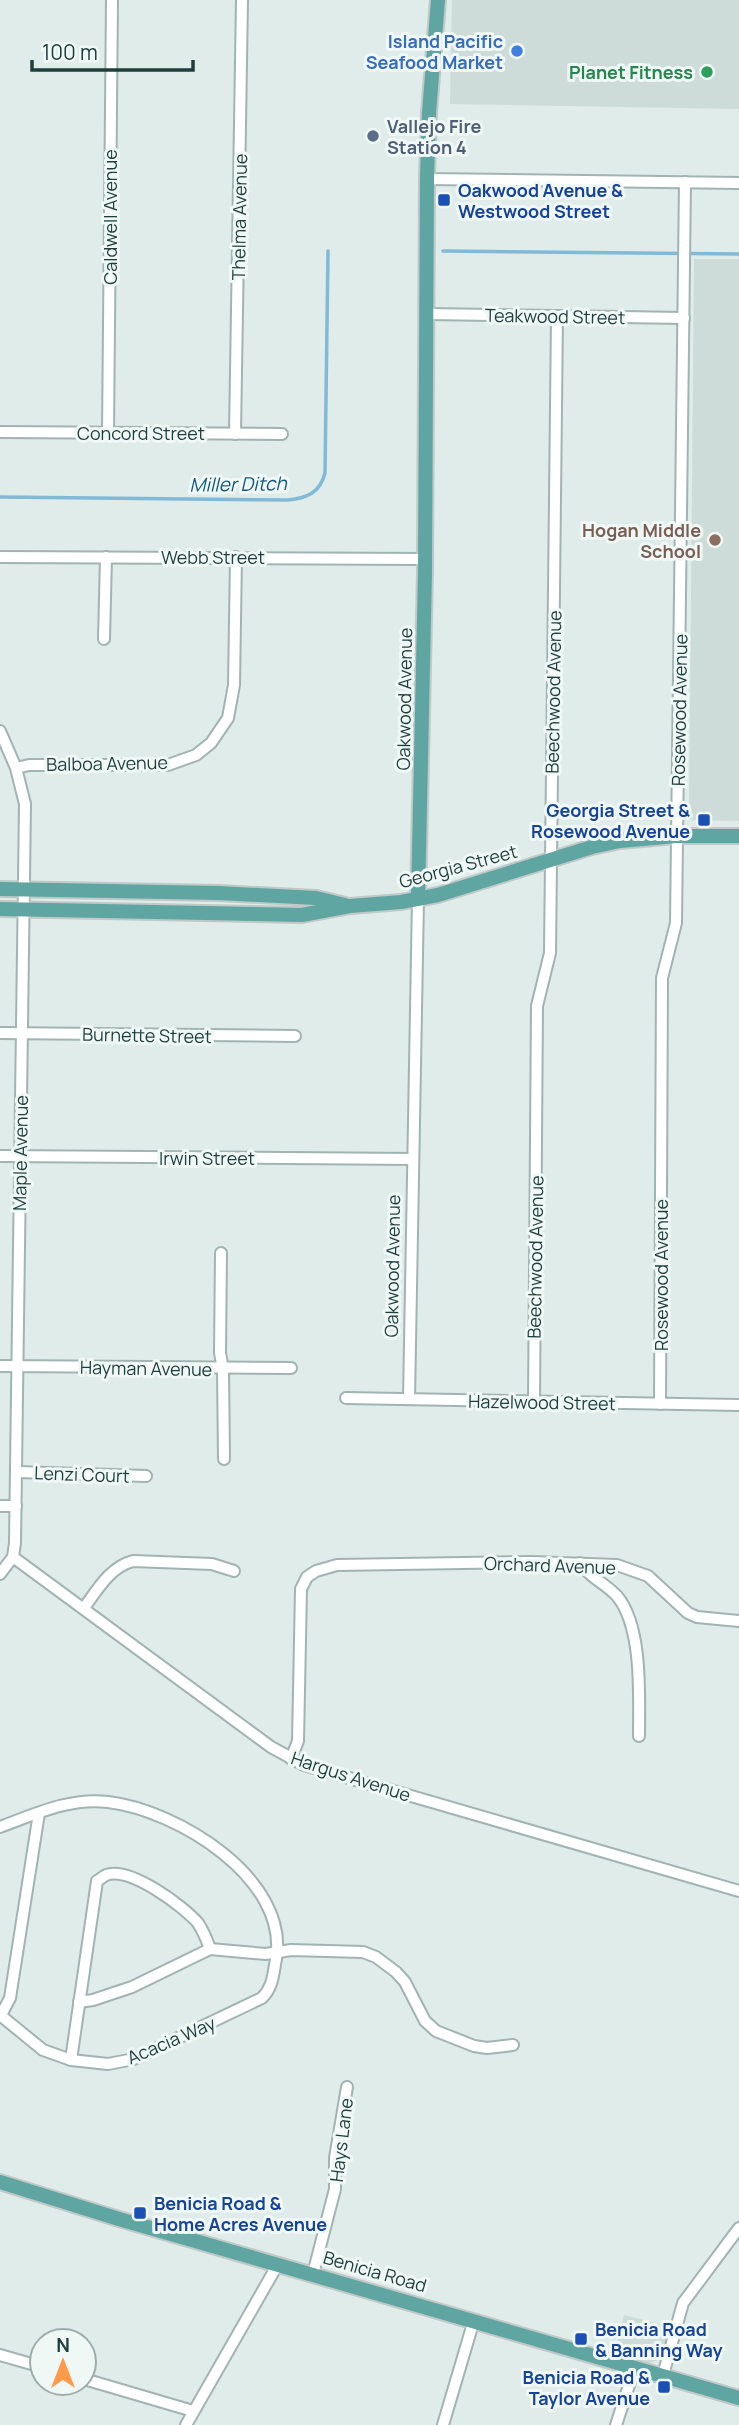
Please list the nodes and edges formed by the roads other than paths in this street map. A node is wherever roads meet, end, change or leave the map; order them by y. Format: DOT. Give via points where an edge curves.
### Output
graph roads {
  1 [pos="112,0"];
  2 [pos="242,0"];
  3 [pos="438,0"];
  4 [pos="427,179"];
  5 [pos="685,182"];
  6 [pos="739,183"];
  7 [pos="427,314"];
  8 [pos="557,316"];
  9 [pos="684,318"];
  10 [pos="0,432"];
  11 [pos="108,433"];
  12 [pos="236,434"];
  13 [pos="282,434"];
  14 [pos="0,557"];
  15 [pos="106,557"];
  16 [pos="236,557"];
  17 [pos="425,559"];
  18 [pos="104,639"];
  19 [pos="0,731"];
  20 [pos="16,768"];
  21 [pos="676,836"];
  22 [pos="739,836"];
  23 [pos="551,860"];
  24 [pos="0,889"];
  25 [pos="23,889"];
  26 [pos="418,899"];
  27 [pos="350,906"];
  28 [pos="0,909"];
  29 [pos="23,910"];
  30 [pos="0,1033"];
  31 [pos="23,1033"];
  32 [pos="295,1036"];
  33 [pos="0,1156"];
  34 [pos="20,1156"];
  35 [pos="413,1159"];
  36 [pos="221,1253"];
  37 [pos="0,1366"];
  38 [pos="18,1366"];
  39 [pos="291,1368"];
  40 [pos="223,1369"];
  41 [pos="346,1398"];
  42 [pos="409,1399"];
  43 [pos="534,1402"];
  44 [pos="660,1404"];
  45 [pos="739,1405"];
  46 [pos="224,1459"];
  47 [pos="17,1472"];
  48 [pos="146,1476"];
  49 [pos="0,1506"];
  50 [pos="16,1507"];
  51 [pos="13,1557"];
  52 [pos="580,1563"];
  53 [pos="234,1571"];
  54 [pos="0,1574"];
  55 [pos="83,1608"];
  56 [pos="739,1621"];
  57 [pos="639,1736"];
  58 [pos="291,1759"];
  59 [pos="39,1813"];
  60 [pos="0,1827"];
  61 [pos="739,1891"];
  62 [pos="209,1949"];
  63 [pos="277,1953"];
  64 [pos="79,2002"];
  65 [pos="0,2016"];
  66 [pos="513,2045"];
  67 [pos="71,2060"];
  68 [pos="347,2087"];
  69 [pos="0,2182"];
  70 [pos="739,2228"];
  71 [pos="278,2264"];
  72 [pos="313,2274"];
  73 [pos="474,2320"];
  74 [pos="0,2355"];
  75 [pos="28,2363"];
  76 [pos="635,2367"];
  77 [pos="663,2375"];
  78 [pos="98,2383"];
  79 [pos="739,2398"];
  80 [pos="193,2411"];
  81 [pos="186,2425"];
  82 [pos="443,2425"];
  83 [pos="616,2425"];
  1 -- 11 [label="street, Caldwell Avenue"];
  2 -- 12 [label="street, Thelma Avenue"];
  3 -- 4 [label="main road, Oakwood Avenue"];
  4 -- 5 [label="street"];
  4 -- 7 [label="main road, Oakwood Avenue"];
  5 -- 6 [label="street"];
  5 -- 9 [label="street, Rosewood Avenue"];
  7 -- 8 [label="street, Teakwood Street"];
  7 -- 17 [label="main road, Oakwood Avenue"];
  8 -- 9 [label="street, Teakwood Street"];
  8 -- 23 [label="street, Beechwood Avenue"];
  9 -- 21 [label="street, Rosewood Avenue"];
  10 -- 11 [label="street, Concord Street"];
  11 -- 12 [label="street, Concord Street"];
  12 -- 13 [label="street, Concord Street"];
  14 -- 15 [label="street, Webb Street"];
  15 -- 16 [label="street, Webb Street"];
  15 -- 18 [label="street"];
  16 -- 17 [label="street, Webb Street"];
  16 -- 20 [label="street, Balboa Avenue" via="234,685 228,718 211,743 196,755 168,765"];
  17 -- 26 [label="main road, Oakwood Avenue"];
  19 -- 20 [label="street, Maple Avenue"];
  20 -- 25 [label="street, Maple Avenue" via="25,804"];
  21 -- 22 [label="main road, Georgia Street"];
  21 -- 23 [label="main road, Georgia Street" via="620,841"];
  21 -- 44 [label="street, Rosewood Avenue" via="676,923 662,978"];
  23 -- 26 [label="main road, Georgia Street"];
  23 -- 43 [label="street, Beechwood Avenue" via="550,953 537,1006"];
  24 -- 25 [label="main road, Georgia Street"];
  25 -- 27 [label="main road, Georgia Street" via="316,898"];
  25 -- 29 [label="street, Maple Avenue"];
  26 -- 27 [label="main road, Georgia Street"];
  26 -- 35 [label="street, Oakwood Avenue"];
  27 -- 29 [label="main road, Georgia Street" via="302,915"];
  28 -- 29 [label="main road, Georgia Street"];
  29 -- 31 [label="street, Maple Avenue"];
  30 -- 31 [label="street, Burnette Street"];
  31 -- 32 [label="street, Burnette Street"];
  31 -- 34 [label="street, Maple Avenue"];
  33 -- 34 [label="street, Irwin Street"];
  34 -- 35 [label="street, Irwin Street"];
  34 -- 38 [label="street, Maple Avenue"];
  35 -- 42 [label="street, Oakwood Avenue"];
  36 -- 40 [label="street"];
  37 -- 38 [label="street, Hayman Avenue"];
  38 -- 40 [label="street, Hayman Avenue"];
  38 -- 47 [label="street, Maple Avenue"];
  39 -- 40 [label="street, Hayman Avenue"];
  40 -- 46 [label="street"];
  41 -- 42 [label="street, Hazelwood Street"];
  42 -- 43 [label="street, Hazelwood Street"];
  43 -- 44 [label="street, Hazelwood Street"];
  44 -- 45 [label="street, Hazelwood Street"];
  47 -- 48 [label="street, Lenzi Court"];
  47 -- 50 [label="street, Maple Avenue"];
  49 -- 50 [label="street"];
  50 -- 51 [label="street, Maple Avenue"];
  51 -- 54 [label="street"];
  51 -- 55 [label="street, Hargus Avenue"];
  52 -- 56 [label="street, Orchard Avenue" via="628,1568 648,1576 688,1613"];
  52 -- 57 [label="street" via="587,1574 618,1597 631,1629 639,1666"];
  52 -- 58 [label="street, Orchard Avenue" via="337,1565 307,1577 301,1589 298,1741"];
  53 -- 55 [label="street" via="212,1564 124,1564"];
  55 -- 58 [label="street, Hargus Avenue"];
  58 -- 61 [label="street, Hargus Avenue"];
  59 -- 60 [label="street, Acacia Way"];
  59 -- 63 [label="street, Acacia Way" via="77,1801 127,1805 214,1846 268,1905"];
  59 -- 65 [label="street" via="10,1998"];
  62 -- 63 [label="street"];
  62 -- 64 [label="street" via="132,1987"];
  62 -- 64 [label="street" via="198,1924 179,1905 126,1876 106,1875 97,1881"];
  63 -- 66 [label="street" via="344,1951 376,1957 405,1982 425,2021 436,2031 474,2046"];
  63 -- 67 [label="street, Acacia Way" via="271,1989 262,1998 134,2059 108,2064"];
  64 -- 67 [label="street"];
  65 -- 67 [label="street, Acacia Way" via="43,2050"];
  68 -- 72 [label="street, Hays Lane" via="335,2158 335,2189"];
  69 -- 71 [label="main road, Benicia Road"];
  70 -- 77 [label="street" via="683,2303"];
  71 -- 72 [label="main road, Benicia Road"];
  71 -- 80 [label="street"];
  72 -- 73 [label="main road, Benicia Road"];
  73 -- 76 [label="main road, Benicia Road"];
  73 -- 82 [label="street"];
  74 -- 75 [label="street"];
  76 -- 77 [label="main road, Benicia Road"];
  76 -- 83 [label="street"];
  77 -- 79 [label="main road, Benicia Road"];
  78 -- 80 [label="street"];
  80 -- 81 [label="street"];
}
